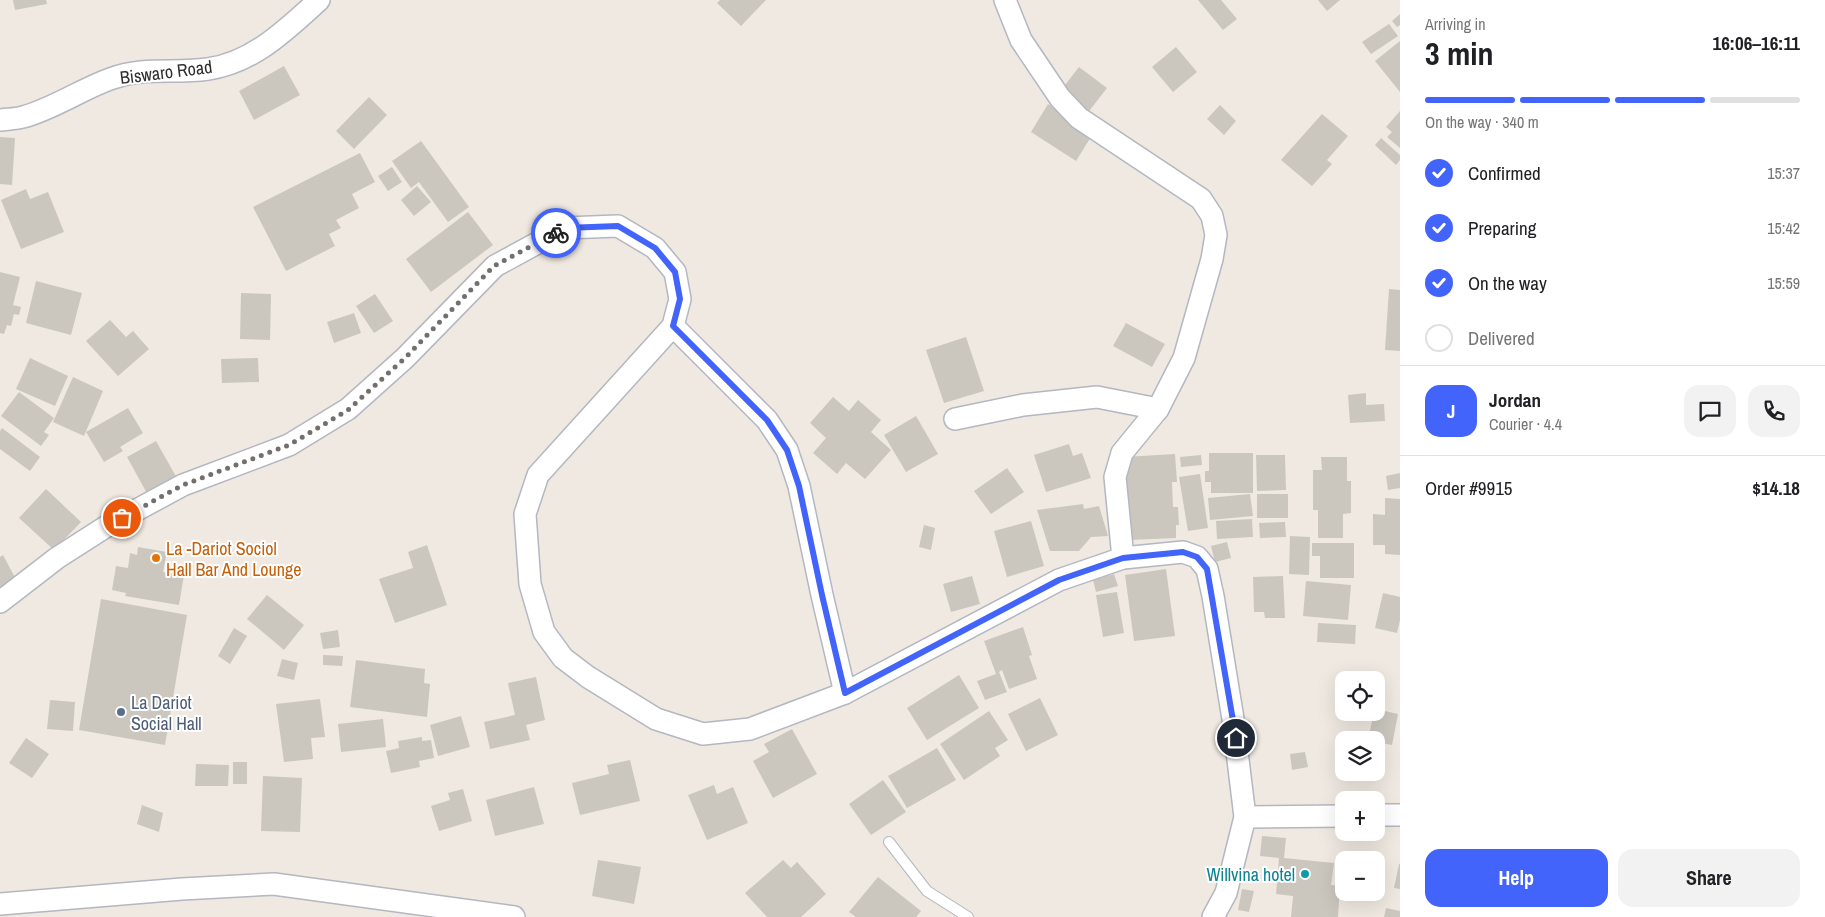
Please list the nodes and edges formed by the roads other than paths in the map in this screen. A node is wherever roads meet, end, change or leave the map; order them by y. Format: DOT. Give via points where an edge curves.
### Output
graph roads {
  1 [pos="319,0"];
  2 [pos="1005,0"];
  3 [pos="0,120"];
  4 [pos="673,326"];
  5 [pos="1158,409"];
  6 [pos="955,419"];
  7 [pos="1123,558"];
  8 [pos="0,602"];
  9 [pos="845,693"];
  10 [pos="1385,815"];
  11 [pos="1400,815"];
  12 [pos="1245,816"];
  13 [pos="1335,816"];
  14 [pos="890,842"];
  15 [pos="0,904"];
  16 [pos="514,917"];
  17 [pos="968,917"];
  18 [pos="1213,917"];
  1 -- 3 [label="street, Biswaro Road" via="285,31 246,58 208,69 134,72 110,79 22,118"];
  2 -- 5 [label="street" via="1020,40 1060,98 1079,118 1201,199 1212,216 1216,235 1212,259 1184,358"];
  4 -- 8 [label="street" via="680,299 675,272 655,248 618,226 565,228 494,266 405,358 348,410 289,445 183,485 107,526 57,558"];
  4 -- 9 [label="street" via="767,420 787,450 799,486"];
  4 -- 9 [label="street" via="538,474 526,514 530,584 544,632 563,658 588,677 656,720 704,734 750,728"];
  5 -- 6 [label="street" via="1097,397"];
  5 -- 7 [label="street" via="1122,453 1114,477"];
  7 -- 9 [label="street" via="1059,580"];
  7 -- 12 [label="street" via="1183,552 1197,557 1207,569 1233,719"];
  10 -- 11 [label="street"];
  12 -- 13 [label="street"];
  12 -- 18 [label="street" via="1226,893"];
  14 -- 17 [label="lane" via="927,891"];
  15 -- 16 [label="street" via="182,888 274,884"];
}
